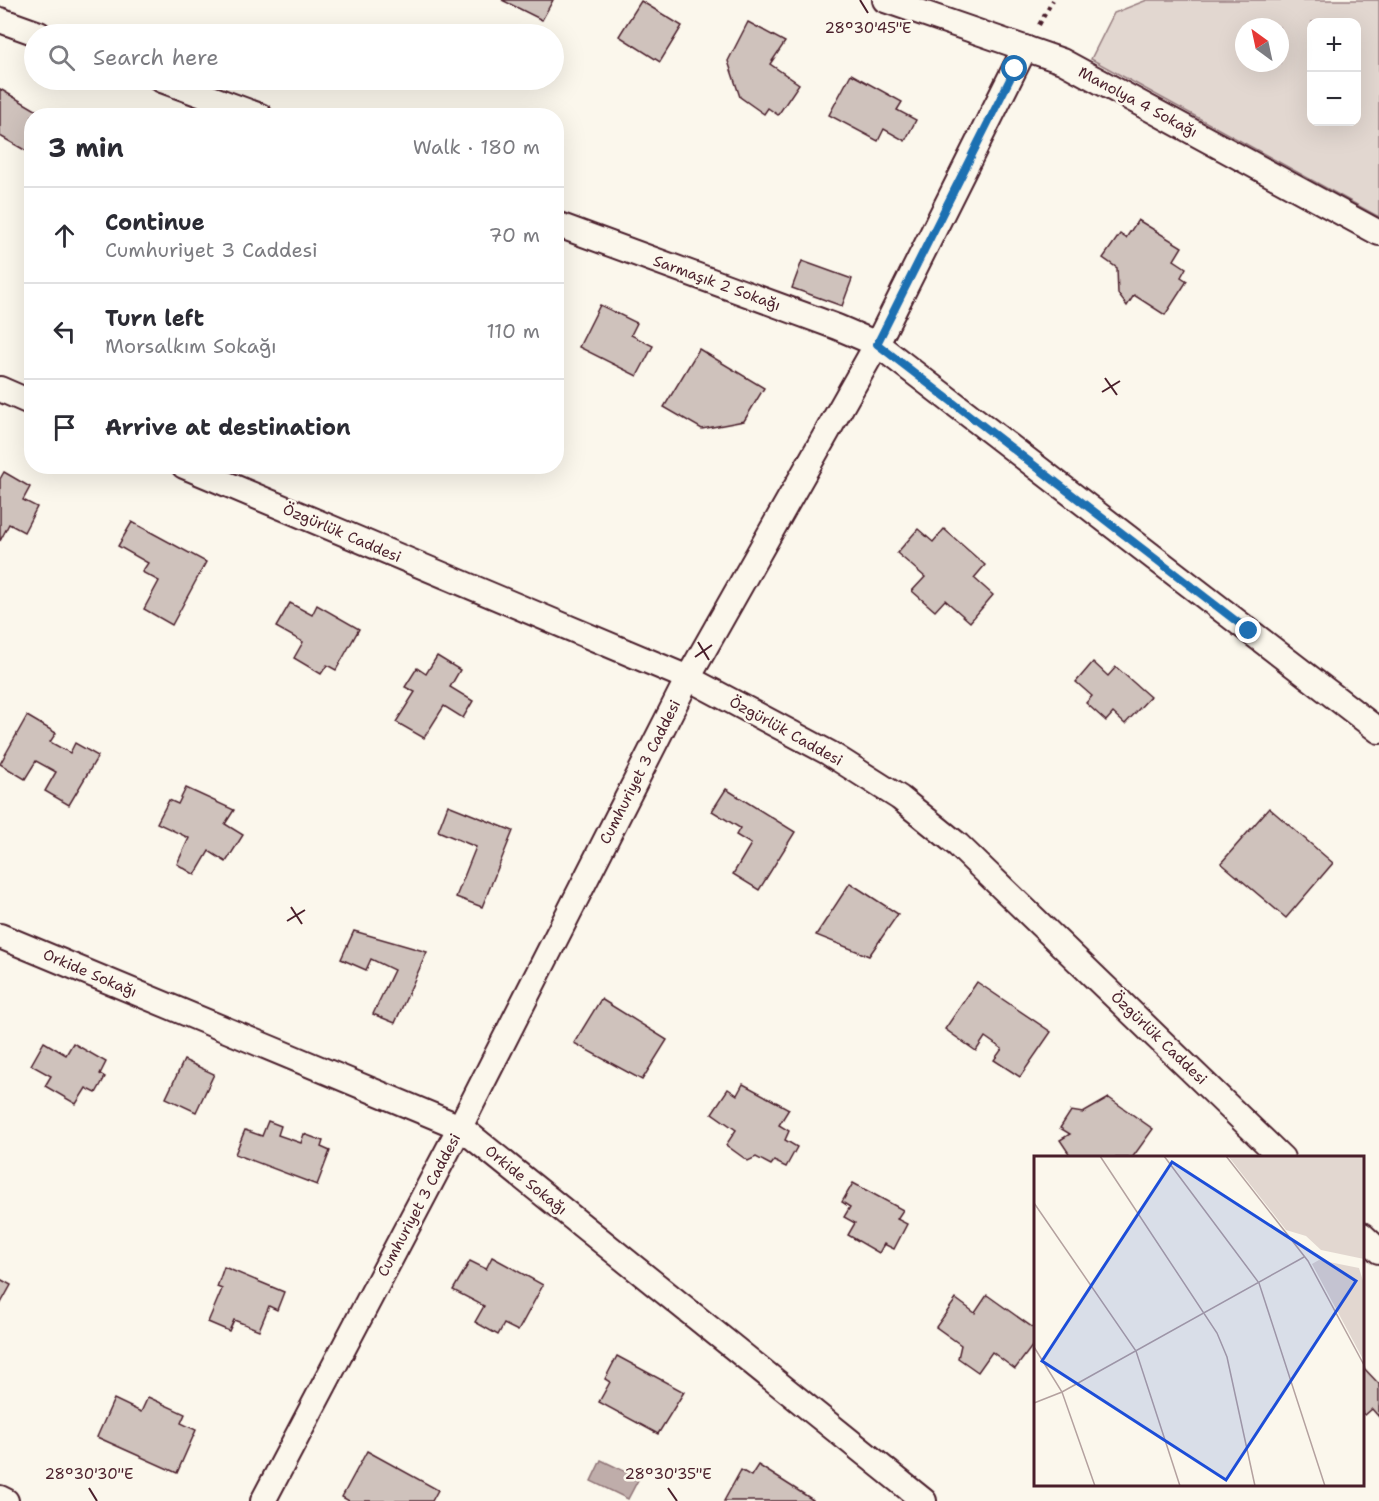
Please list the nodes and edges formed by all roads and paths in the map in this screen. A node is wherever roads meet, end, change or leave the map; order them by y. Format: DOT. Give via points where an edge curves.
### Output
graph roads {
  1 [pos="885,0"];
  2 [pos="0,20"];
  3 [pos="24,29"];
  4 [pos="1025,48"];
  5 [pos="189,90"];
  6 [pos="238,108"];
  7 [pos="564,227"];
  8 [pos="1379,232"];
  9 [pos="877,344"];
  10 [pos="0,389"];
  11 [pos="24,399"];
  12 [pos="203,474"];
  13 [pos="688,678"];
  14 [pos="1379,731"];
  15 [pos="0,936"];
  16 [pos="460,1127"];
  17 [pos="1280,1156"];
  18 [pos="1364,1237"];
  19 [pos="1379,1251"];
  20 [pos="0,1498"];
  21 [pos="6,1501"];
  22 [pos="263,1501"];
  23 [pos="924,1501"];
  1 -- 4 [label="street, Manolya 4 Sokağı"];
  2 -- 3 [label="street"];
  4 -- 8 [label="street, Manolya 4 Sokağı" via="1100,80"];
  4 -- 9 [label="street, Cumhuriyet 3 Caddesi"];
  5 -- 6 [label="street"];
  7 -- 9 [label="street, Sarmaşık 2 Sokağı"];
  9 -- 13 [label="street, Cumhuriyet 3 Caddesi"];
  9 -- 14 [label="street, Sarmaşık 2 Sokağı"];
  10 -- 11 [label="street"];
  12 -- 13 [label="street, Özgürlük Caddesi"];
  13 -- 16 [label="street, Cumhuriyet 3 Caddesi"];
  13 -- 17 [label="street, Özgürlük Caddesi" via="829,753 900,798 958,845"];
  15 -- 16 [label="street, Orkide Sokağı"];
  16 -- 22 [label="street, Cumhuriyet 3 Caddesi"];
  16 -- 23 [label="street, Orkide Sokağı"];
  18 -- 19 [label="street"];
  20 -- 21 [label="street"];
}
